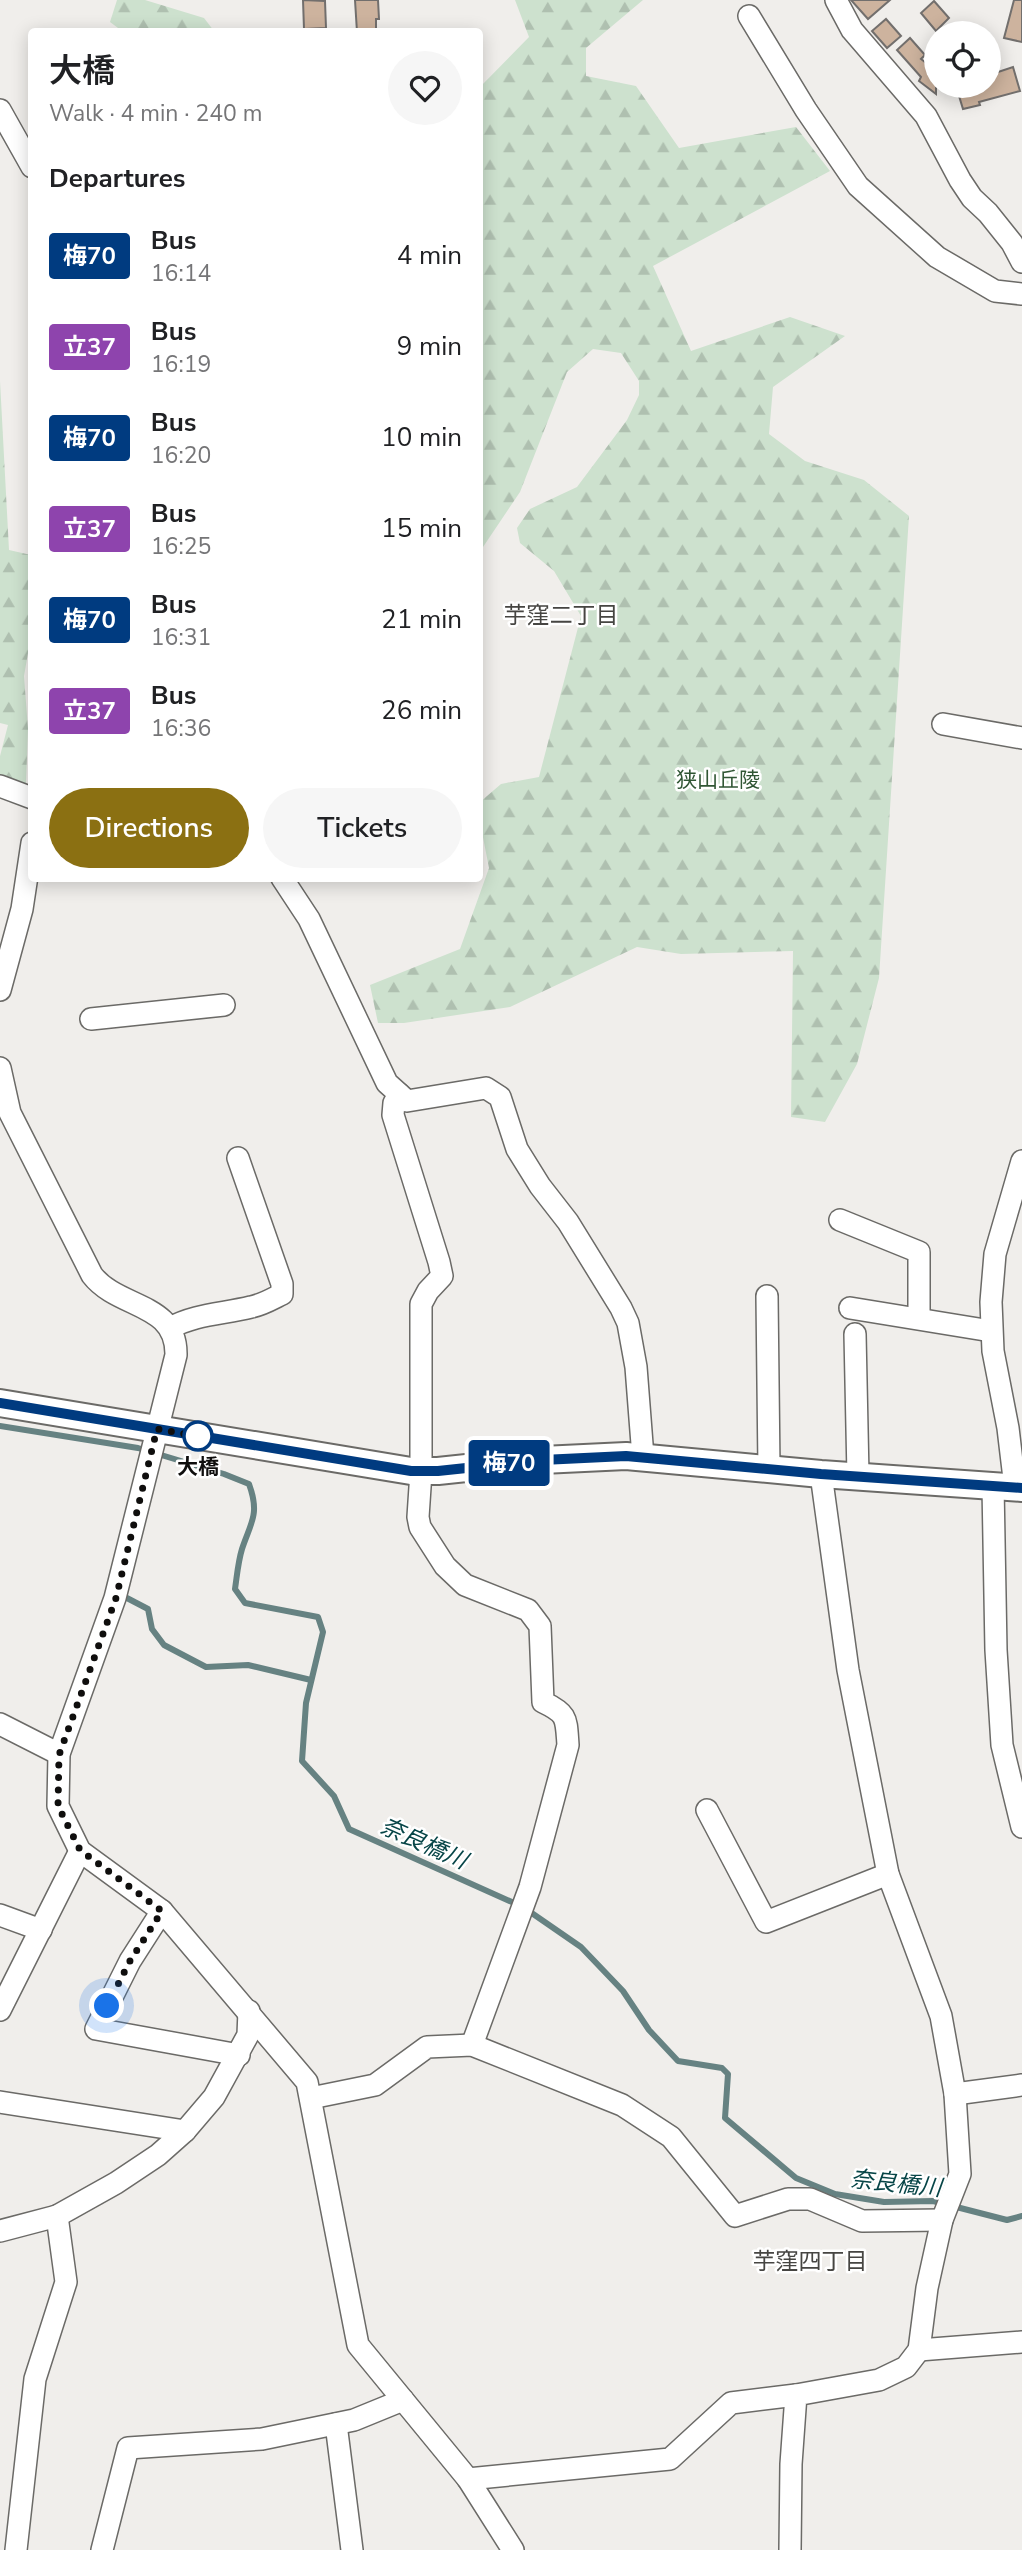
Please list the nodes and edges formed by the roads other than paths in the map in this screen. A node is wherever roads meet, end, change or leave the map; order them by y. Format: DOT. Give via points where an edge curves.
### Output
graph roads {
  1 [pos="836,0"];
  2 [pos="749,16"];
  3 [pos="0,110"];
  4 [pos="28,159"];
  5 [pos="1022,262"];
  6 [pos="1022,294"];
  7 [pos="943,724"];
  8 [pos="1022,738"];
  9 [pos="0,786"];
  10 [pos="28,796"];
  11 [pos="28,869"];
  12 [pos="285,882"];
  13 [pos="0,990"];
  14 [pos="225,1005"];
  15 [pos="91,1018"];
  16 [pos="0,1068"];
  17 [pos="399,1094"];
  18 [pos="238,1158"];
  19 [pos="1022,1161"];
  20 [pos="840,1220"];
  21 [pos="767,1296"];
  22 [pos="850,1308"];
  23 [pos="919,1318"];
  24 [pos="170,1328"];
  25 [pos="991,1331"];
  26 [pos="855,1334"];
  27 [pos="0,1403"];
  28 [pos="155,1436"];
  29 [pos="643,1457"];
  30 [pos="769,1469"];
  31 [pos="421,1472"];
  32 [pos="821,1474"];
  33 [pos="858,1476"];
  34 [pos="1010,1487"];
  35 [pos="0,1724"];
  36 [pos="59,1755"];
  37 [pos="707,1810"];
  38 [pos="1022,1827"];
  39 [pos="80,1850"];
  40 [pos="888,1874"];
  41 [pos="162,1911"];
  42 [pos="0,1915"];
  43 [pos="41,1930"];
  44 [pos="1,2007"];
  45 [pos="248,2011"];
  46 [pos="472,2045"];
  47 [pos="239,2055"];
  48 [pos="1022,2085"];
  49 [pos="955,2094"];
  50 [pos="311,2098"];
  51 [pos="0,2102"];
  52 [pos="185,2131"];
  53 [pos="57,2216"];
  54 [pos="943,2218"];
  55 [pos="0,2231"];
  56 [pos="1022,2342"];
  57 [pos="919,2350"];
  58 [pos="796,2395"];
  59 [pos="403,2400"];
  60 [pos="335,2424"];
  61 [pos="468,2479"];
  62 [pos="16,2550"];
  63 [pos="102,2550"];
  64 [pos="352,2550"];
  65 [pos="513,2550"];
  66 [pos="790,2550"];
  1 -- 5 [label="street" via="852,30 926,116 960,180"];
  2 -- 6 [label="street" via="858,186 937,257 996,291"];
  3 -- 4 [label="street"];
  7 -- 8 [label="street"];
  9 -- 10 [label="street"];
  11 -- 13 [label="street"];
  12 -- 17 [label="street" via="309,919 387,1083"];
  14 -- 15 [label="street"];
  16 -- 24 [label="street" via="10,1113 92,1275 111,1293 155,1312"];
  17 -- 29 [label="street" via="407,1101 486,1088 500,1097 517,1149 568,1222 628,1323"];
  17 -- 31 [label="street" via="393,1115 442,1276 421,1304"];
  18 -- 24 [label="street" via="282,1294 253,1307 181,1321"];
  19 -- 25 [label="street" via="995,1254"];
  20 -- 23 [label="street" via="919,1252"];
  21 -- 30 [label="street"];
  22 -- 23 [label="street"];
  23 -- 25 [label="street"];
  24 -- 28 [label="street" via="176,1355"];
  25 -- 34 [label="street" via="1008,1428"];
  26 -- 33 [label="street"];
  27 -- 28 [label="main road"];
  28 -- 31 [label="main road"];
  28 -- 36 [label="street" via="116,1598"];
  29 -- 30 [label="main road"];
  29 -- 31 [label="main road" via="586,1457"];
  30 -- 32 [label="main road"];
  31 -- 46 [label="street" via="419,1527 465,1586 528,1610 540,1626 543,1702 567,1721 568,1745 527,1894"];
  32 -- 33 [label="main road"];
  32 -- 40 [label="street" via="848,1670"];
  33 -- 34 [label="main road"];
  34 -- 38 [label="street" via="996,1650 1002,1745"];
  35 -- 36 [label="street"];
  36 -- 39 [label="street" via="58,1806"];
  37 -- 40 [label="street" via="766,1922"];
  39 -- 41 [label="street"];
  39 -- 43 [label="street"];
  40 -- 49 [label="street" via="941,2017"];
  41 -- 45 [label="street"];
  41 -- 47 [label="street" via="130,1961 96,2029"];
  42 -- 43 [label="street"];
  43 -- 44 [label="street"];
  45 -- 47 [label="street" via="247,2035"];
  45 -- 50 [label="street" via="307,2082"];
  46 -- 50 [label="street" via="427,2047 375,2085"];
  46 -- 54 [label="street" via="622,2105 671,2137 735,2216 788,2200 810,2199 862,2221"];
  47 -- 52 [label="street" via="214,2097"];
  48 -- 49 [label="street"];
  49 -- 54 [label="street" via="960,2174"];
  50 -- 59 [label="street" via="358,2345"];
  51 -- 52 [label="street"];
  52 -- 53 [label="street" via="116,2183"];
  53 -- 55 [label="street"];
  53 -- 62 [label="street" via="66,2282 35,2379"];
  54 -- 57 [label="street"];
  56 -- 57 [label="street"];
  57 -- 58 [label="street" via="906,2367 879,2380"];
  58 -- 61 [label="street" via="732,2403 670,2459"];
  58 -- 66 [label="street"];
  59 -- 60 [label="street"];
  59 -- 61 [label="street"];
  60 -- 63 [label="street" via="262,2440 128,2448"];
  60 -- 64 [label="street"];
  61 -- 65 [label="street"];
}
